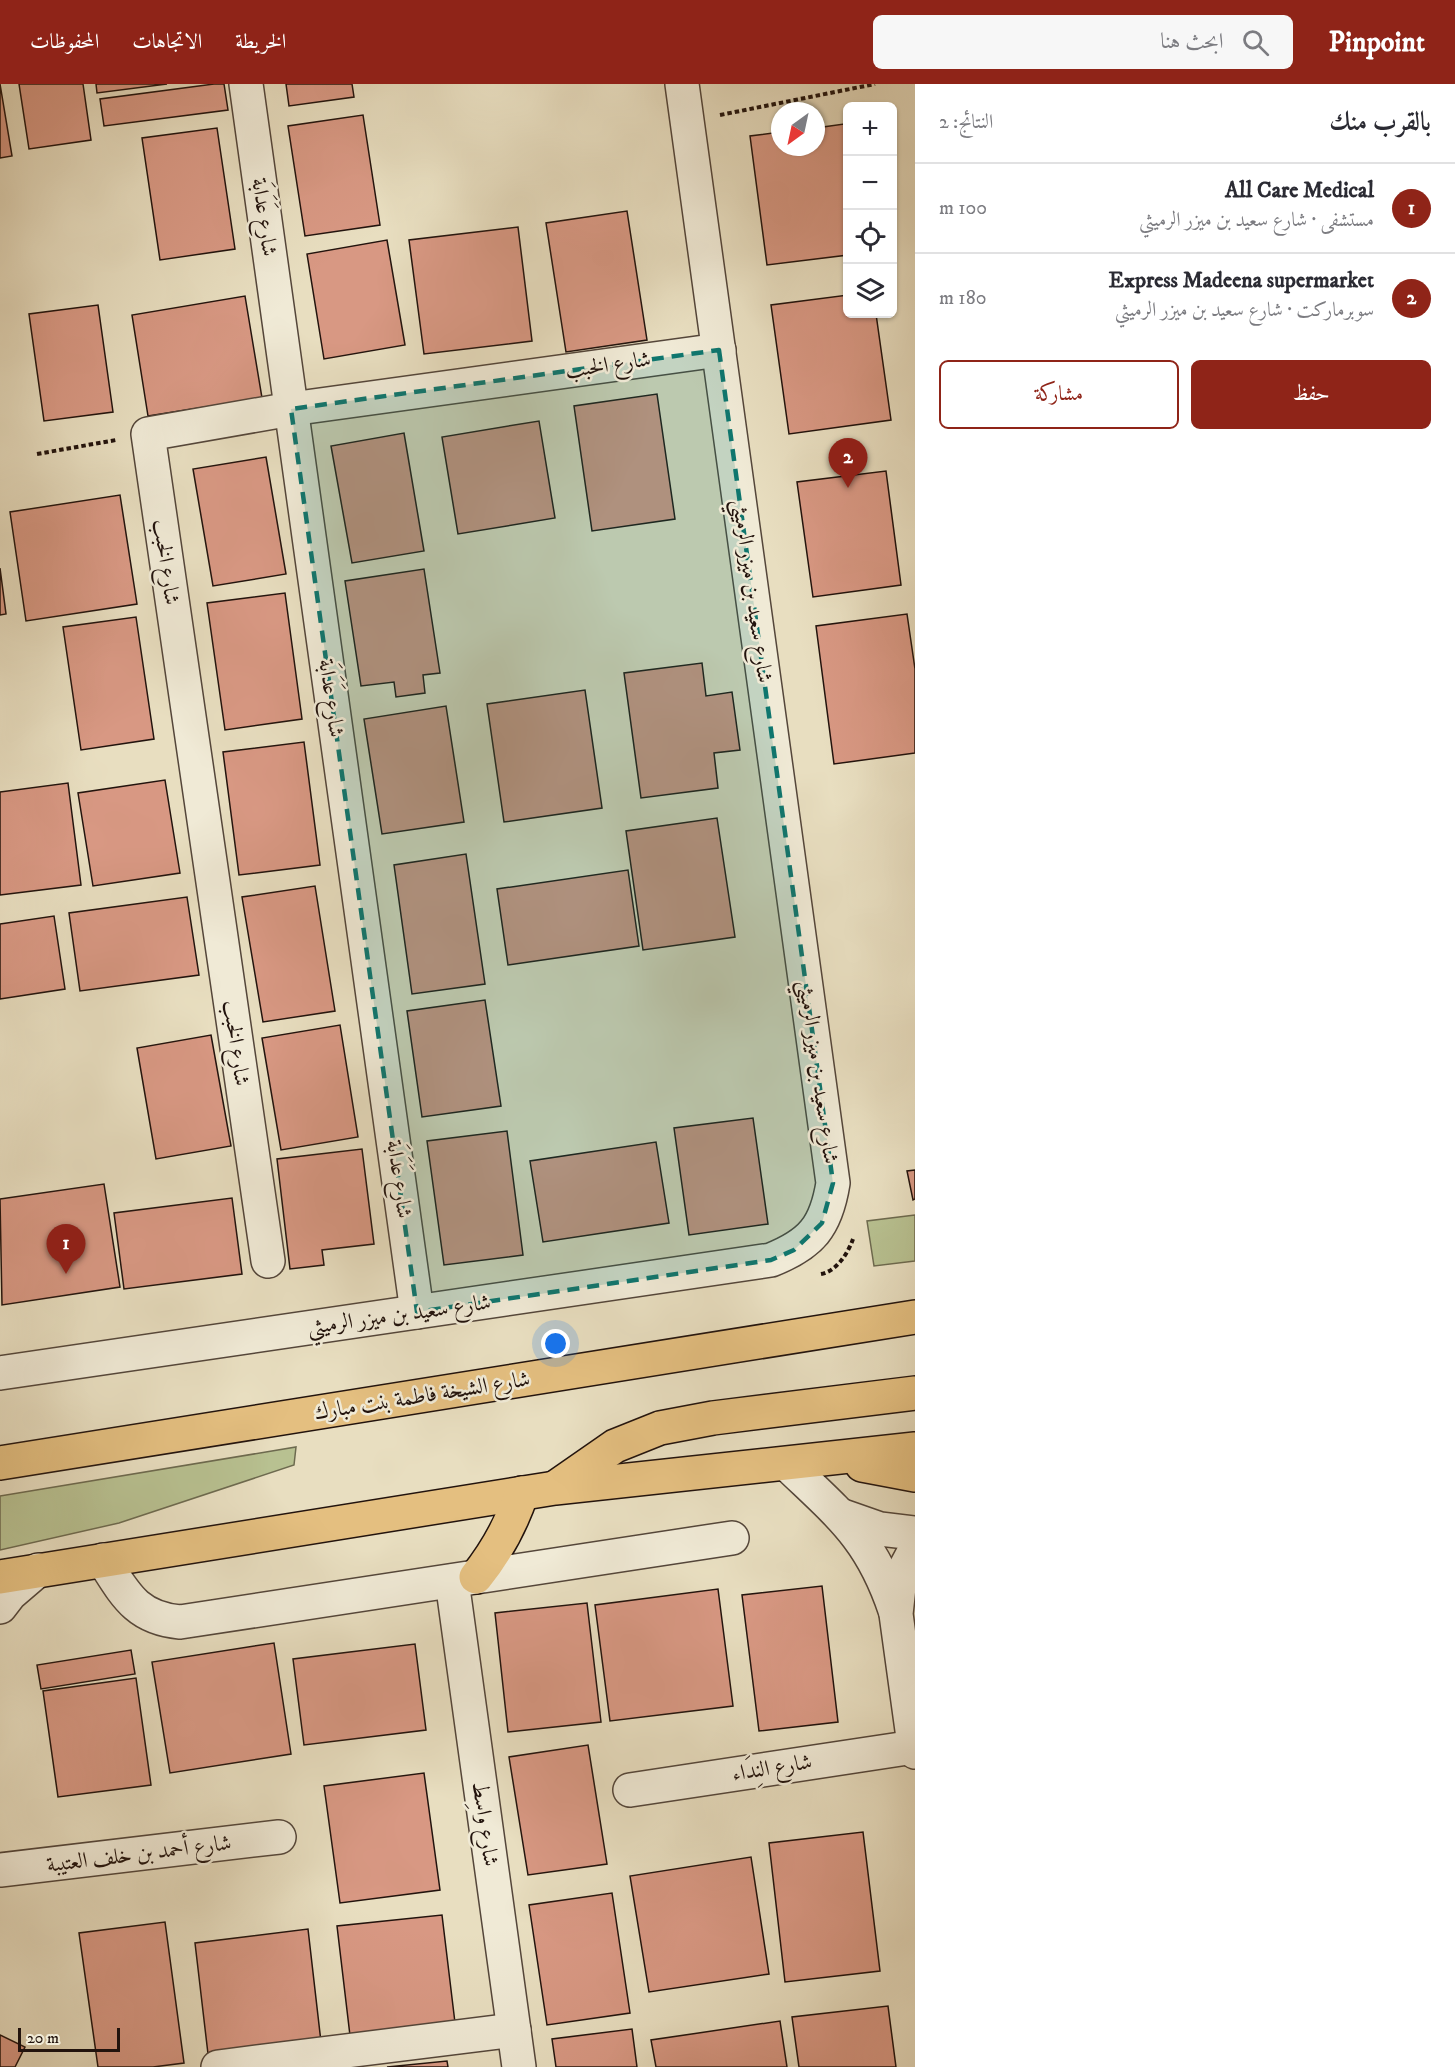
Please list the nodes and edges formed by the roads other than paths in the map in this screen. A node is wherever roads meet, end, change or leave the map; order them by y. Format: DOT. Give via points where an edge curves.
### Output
graph roads {
  1 [pos="246,84"];
  2 [pos="682,84"];
  3 [pos="719,350"];
  4 [pos="291,409"];
  5 [pos="268,1261"];
  6 [pos="417,1312"];
  7 [pos="915,1317"];
  8 [pos="0,1373"];
  9 [pos="915,1392"];
  10 [pos="915,1449"];
  11 [pos="837,1458"];
  12 [pos="0,1463"];
  13 [pos="788,1464"];
  14 [pos="915,1475"];
  15 [pos="555,1488"];
  16 [pos="522,1493"];
  17 [pos="840,1515"];
  18 [pos="915,1533"];
  19 [pos="732,1538"];
  20 [pos="915,1550"];
  21 [pos="103,1560"];
  22 [pos="38,1570"];
  23 [pos="0,1577"];
  24 [pos="464,1579"];
  25 [pos="0,1608"];
  26 [pos="896,1614"];
  27 [pos="914,1747"];
  28 [pos="915,1752"];
  29 [pos="630,1790"];
  30 [pos="279,1837"];
  31 [pos="0,1870"];
  32 [pos="514,2030"];
  33 [pos="218,2067"];
  34 [pos="519,2067"];
  1 -- 4 [label="street, شارع عَدَابَة"];
  2 -- 3 [label="street, شارع سعيد بن ميزر الرميثي"];
  3 -- 4 [label="street, شارع الخبب"];
  3 -- 6 [label="street, شارع سعيد بن ميزر الرميثي" via="833,1183 830,1201 811,1238 771,1260"];
  4 -- 5 [label="street, شارع الخبب" via="148,434"];
  4 -- 6 [label="street, شارع عَدَابَة"];
  6 -- 8 [label="street, شارع سعيد بن ميزر الرميثي"];
  7 -- 12 [label="main road, شارع الشيخة فاطمة بنت مبارك"];
  9 -- 15 [label="main road" via="660,1428 615,1446"];
  10 -- 11 [label="main road"];
  11 -- 13 [label="main road"];
  11 -- 14 [label="main road"];
  13 -- 15 [label="main road"];
  13 -- 17 [label="street"];
  15 -- 16 [label="main road"];
  16 -- 21 [label="main road"];
  16 -- 24 [label="main road" via="496,1552"];
  17 -- 18 [label="street" via="880,1529"];
  17 -- 26 [label="street" via="873,1555"];
  19 -- 24 [label="street"];
  20 -- 26 [label="street" via="900,1578"];
  21 -- 22 [label="main road"];
  21 -- 24 [label="street" via="140,1610 180,1622"];
  22 -- 23 [label="main road"];
  22 -- 25 [label="street"];
  24 -- 32 [label="street, شارع واسِط"];
  26 -- 27 [label="street"];
  27 -- 28 [label="street"];
  27 -- 29 [label="street, شارع النِدَاء"];
  30 -- 31 [label="street, شارع أحمد بن خلف العتيبة"];
  32 -- 33 [label="street"];
  32 -- 34 [label="street, شارع واسِط"];
}
